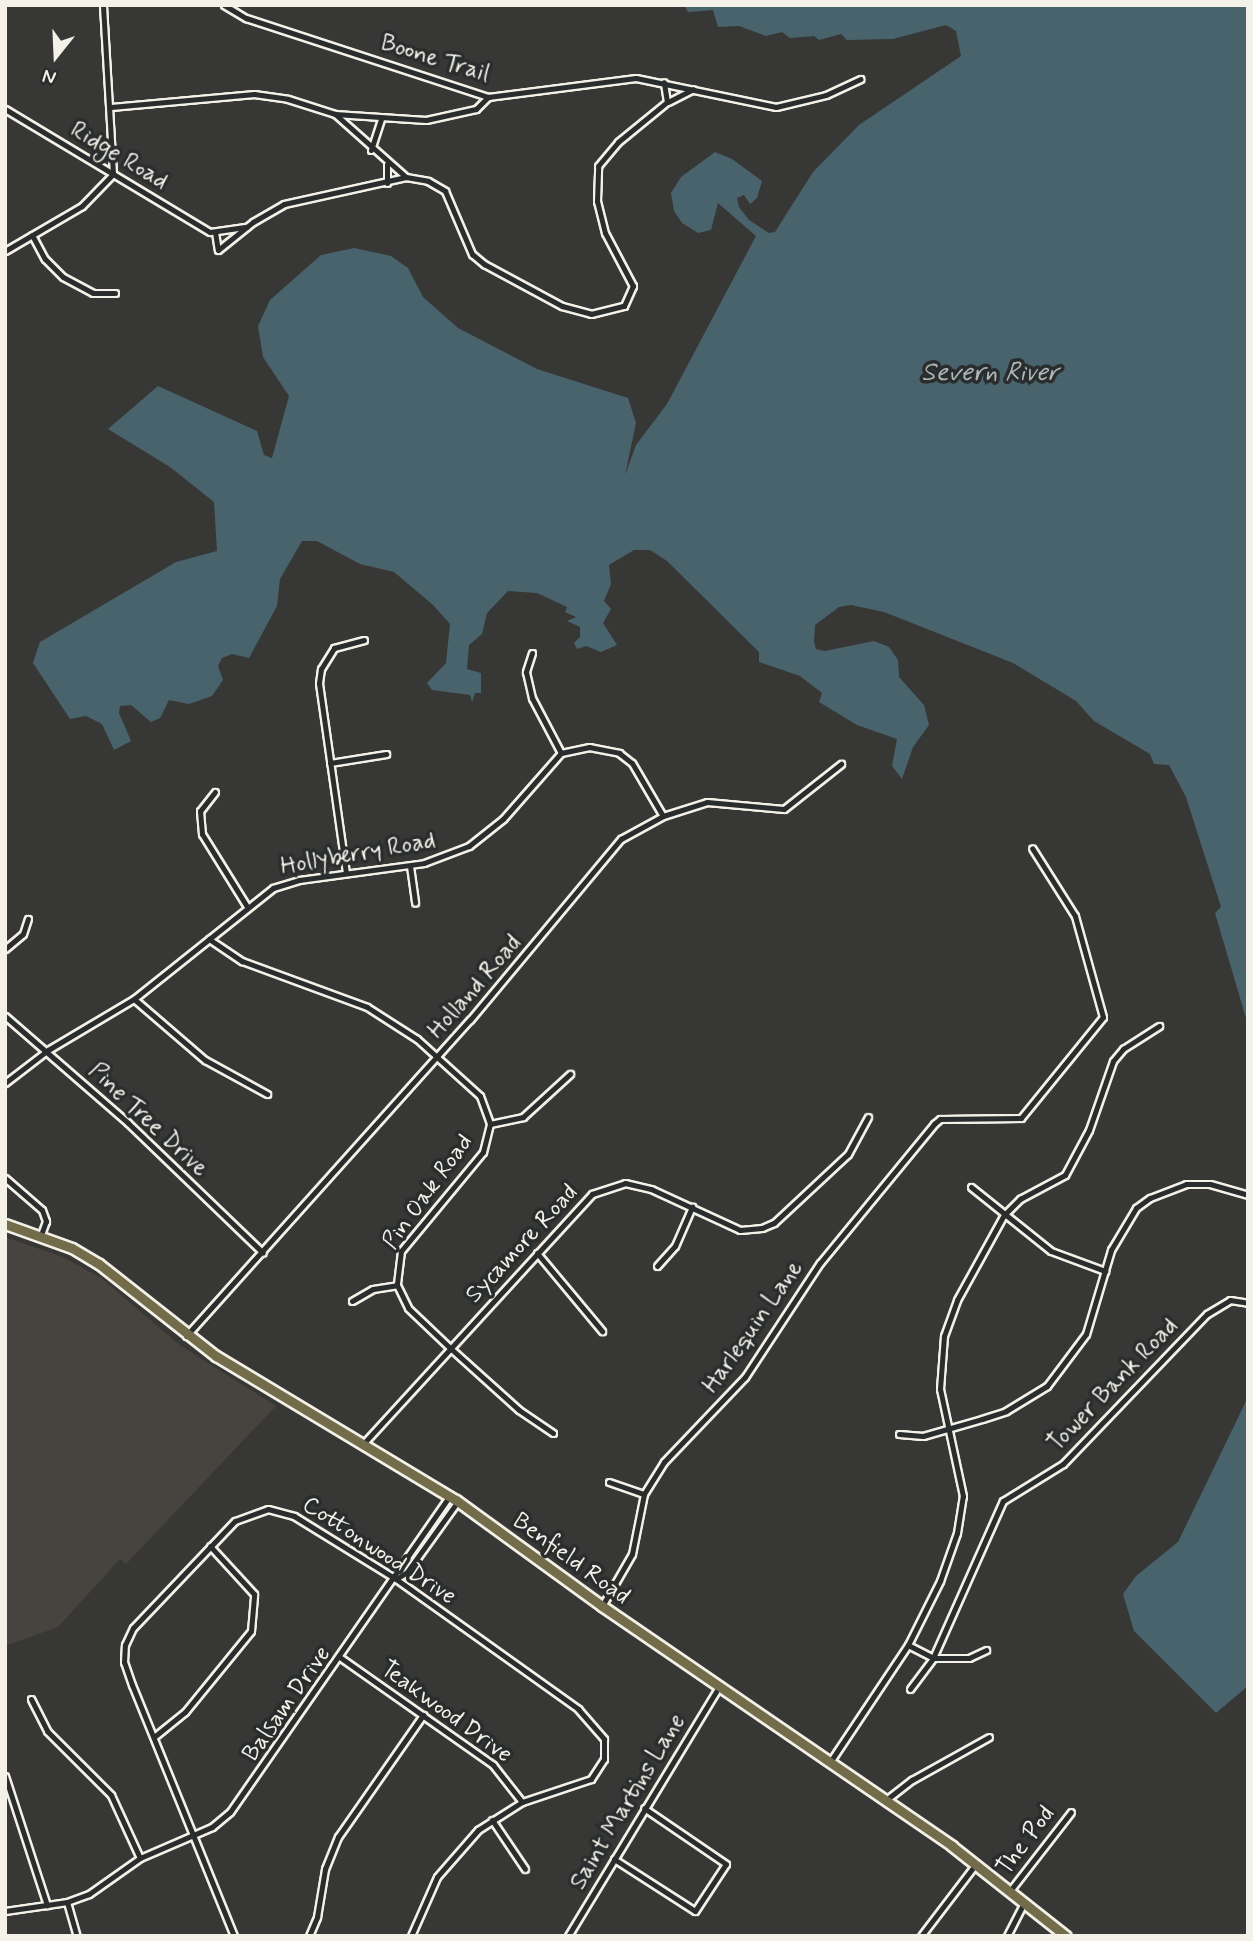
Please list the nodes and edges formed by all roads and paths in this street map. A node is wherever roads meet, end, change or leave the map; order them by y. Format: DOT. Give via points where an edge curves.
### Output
graph roads {
  1 [pos="103,5"];
  2 [pos="224,5"];
  3 [pos="861,79"];
  4 [pos="664,82"];
  5 [pos="693,89"];
  6 [pos="488,97"];
  7 [pos="667,102"];
  8 [pos="111,107"];
  9 [pos="5,109"];
  10 [pos="335,114"];
  11 [pos="381,120"];
  12 [pos="372,150"];
  13 [pos="387,164"];
  14 [pos="113,174"];
  15 [pos="406,177"];
  16 [pos="387,183"];
  17 [pos="247,227"];
  18 [pos="215,232"];
  19 [pos="32,235"];
  20 [pos="5,251"];
  21 [pos="115,293"];
  22 [pos="364,640"];
  23 [pos="531,653"];
  24 [pos="561,753"];
  25 [pos="387,754"];
  26 [pos="330,763"];
  27 [pos="841,764"];
  28 [pos="215,792"];
  29 [pos="663,816"];
  30 [pos="1032,848"];
  31 [pos="410,866"];
  32 [pos="346,873"];
  33 [pos="415,903"];
  34 [pos="246,905"];
  35 [pos="28,919"];
  36 [pos="209,939"];
  37 [pos="5,949"];
  38 [pos="134,999"];
  39 [pos="5,1016"];
  40 [pos="1159,1026"];
  41 [pos="48,1050"];
  42 [pos="438,1056"];
  43 [pos="570,1074"];
  44 [pos="5,1083"];
  45 [pos="267,1094"];
  46 [pos="868,1117"];
  47 [pos="489,1124"];
  48 [pos="5,1178"];
  49 [pos="971,1187"];
  50 [pos="1248,1195"];
  51 [pos="692,1207"];
  52 [pos="1004,1215"];
  53 [pos="5,1224"];
  54 [pos="41,1235"];
  55 [pos="263,1253"];
  56 [pos="537,1253"];
  57 [pos="657,1266"];
  58 [pos="1105,1271"];
  59 [pos="397,1285"];
  60 [pos="352,1301"];
  61 [pos="1248,1303"];
  62 [pos="602,1331"];
  63 [pos="186,1336"];
  64 [pos="449,1348"];
  65 [pos="949,1428"];
  66 [pos="553,1433"];
  67 [pos="899,1434"];
  68 [pos="363,1444"];
  69 [pos="609,1482"];
  70 [pos="644,1494"];
  71 [pos="454,1498"];
  72 [pos="210,1546"];
  73 [pos="396,1579"];
  74 [pos="602,1606"];
  75 [pos="908,1645"];
  76 [pos="986,1650"];
  77 [pos="341,1658"];
  78 [pos="933,1658"];
  79 [pos="719,1687"];
  80 [pos="911,1689"];
  81 [pos="31,1699"];
  82 [pos="423,1715"];
  83 [pos="154,1737"];
  84 [pos="989,1737"];
  85 [pos="830,1762"];
  86 [pos="5,1776"];
  87 [pos="886,1800"];
  88 [pos="522,1802"];
  89 [pos="644,1808"];
  90 [pos="1071,1812"];
  91 [pos="492,1820"];
  92 [pos="193,1835"];
  93 [pos="140,1858"];
  94 [pos="614,1859"];
  95 [pos="975,1865"];
  96 [pos="525,1869"];
  97 [pos="1009,1892"];
  98 [pos="67,1902"];
  99 [pos="1024,1903"];
  100 [pos="47,1905"];
  101 [pos="5,1911"];
  102 [pos="78,1936"];
  103 [pos="234,1936"];
  104 [pos="309,1936"];
  105 [pos="411,1936"];
  106 [pos="568,1936"];
  107 [pos="921,1936"];
  108 [pos="1007,1936"];
  109 [pos="1066,1936"];
  1 -- 8 [label="street"];
  2 -- 6 [label="street, Boone Trail" via="246,18"];
  3 -- 5 [label="street, Boone Trail" via="816,98 776,107"];
  4 -- 5 [label="street, Boone Trail"];
  4 -- 6 [label="street, Boone Trail" via="620,78"];
  4 -- 7 [label="street"];
  5 -- 7 [label="street"];
  6 -- 11 [label="street" via="476,109 449,117"];
  7 -- 15 [label="street" via="618,142 598,166 597,201 605,233 632,286 627,303 609,311 591,314 562,306 484,264 468,245 445,191 428,181"];
  8 -- 10 [label="street" via="254,94"];
  8 -- 14 [label="street"];
  9 -- 14 [label="street, Ridge Road"];
  10 -- 11 [label="street"];
  10 -- 12 [label="street"];
  11 -- 12 [label="street"];
  12 -- 13 [label="street"];
  13 -- 15 [label="street"];
  13 -- 16 [label="street"];
  14 -- 18 [label="street, Ridge Road"];
  14 -- 19 [label="street" via="82,206"];
  15 -- 16 [label="street"];
  16 -- 17 [label="street" via="297,200"];
  17 -- 18 [label="street"];
  17 -- 18 [label="street" via="218,250"];
  19 -- 20 [label="street"];
  19 -- 21 [label="street" via="45,259 63,277 93,293"];
  22 -- 26 [label="street" via="334,648 321,668"];
  23 -- 24 [label="street" via="526,672 532,698"];
  24 -- 29 [label="street" via="589,747 619,753 632,763"];
  24 -- 31 [label="street, Hollyberry Road" via="485,836 450,855"];
  25 -- 26 [label="street"];
  26 -- 32 [label="street"];
  27 -- 29 [label="street, Holland Road" via="784,809 756,810 715,802"];
  28 -- 34 [label="street" via="200,811 202,834"];
  29 -- 42 [label="street, Holland Road" via="621,839"];
  30 -- 70 [label="street, Harlequin Lane" via="1075,916 1103,1017 1021,1118 940,1119 820,1263 745,1377 663,1462"];
  31 -- 32 [label="street, Hollyberry Road"];
  31 -- 33 [label="street"];
  32 -- 34 [label="street, Hollyberry Road" via="286,883"];
  34 -- 36 [label="street, Hollyberry Road"];
  35 -- 37 [label="street" via="23,934"];
  36 -- 38 [label="street, Hollyberry Road"];
  36 -- 42 [label="street, Pin Oak Road" via="243,961 367,1007"];
  38 -- 41 [label="street, Hollyberry Road"];
  38 -- 45 [label="street" via="205,1060"];
  39 -- 41 [label="street, Pine Tree Drive"];
  40 -- 52 [label="street" via="1113,1061 1089,1130 1065,1175 1020,1199"];
  41 -- 44 [label="street, Hollyberry Road"];
  41 -- 55 [label="street, Pine Tree Drive"];
  42 -- 47 [label="street, Pin Oak Road" via="480,1096"];
  42 -- 55 [label="street, Holland Road"];
  43 -- 47 [label="street" via="523,1117"];
  46 -- 51 [label="street, Sycamore Road" via="848,1154 774,1223 740,1230"];
  47 -- 59 [label="street, Pin Oak Road" via="478,1161 401,1251"];
  48 -- 54 [label="street" via="42,1210 46,1221"];
  49 -- 52 [label="street"];
  50 -- 58 [label="street" via="1210,1184 1186,1184 1150,1198 1128,1219"];
  51 -- 56 [label="street, Sycamore Road" via="625,1183 604,1188 570,1215"];
  51 -- 57 [label="street" via="675,1246"];
  52 -- 58 [label="street" via="1051,1251"];
  52 -- 65 [label="street" via="976,1262 944,1336 940,1389"];
  53 -- 54 [label="main road, Benfield Road"];
  54 -- 63 [label="main road, Benfield Road" via="99,1264"];
  55 -- 63 [label="street, Holland Road"];
  56 -- 62 [label="street"];
  56 -- 64 [label="street, Sycamore Road"];
  58 -- 65 [label="street" via="1086,1334 1060,1373 1006,1410"];
  59 -- 60 [label="street" via="373,1289"];
  59 -- 64 [label="street, Pin Oak Road" via="408,1308"];
  61 -- 78 [label="street, Tower Bank Road" via="1230,1300 1207,1314 1063,1464 1003,1501"];
  63 -- 68 [label="main road, Benfield Road"];
  64 -- 66 [label="street, Pin Oak Road" via="519,1410"];
  64 -- 68 [label="street, Sycamore Road"];
  65 -- 67 [label="street" via="914,1437"];
  65 -- 75 [label="street" via="961,1514 940,1581"];
  68 -- 71 [label="main road, Benfield Road"];
  69 -- 70 [label="street"];
  70 -- 74 [label="street, Harlequin Lane" via="632,1554"];
  71 -- 73 [label="street, Balsam Drive" via="399,1567"];
  71 -- 73 [label="street, Balsam Drive" via="407,1572"];
  71 -- 74 [label="main road, Benfield Road"];
  72 -- 73 [label="street, Cottonwood Drive" via="243,1516 275,1509"];
  72 -- 83 [label="street, Cottonwood Drive" via="133,1628 125,1644 124,1662"];
  72 -- 83 [label="street" via="254,1594 251,1631 185,1712"];
  73 -- 77 [label="street, Balsam Drive"];
  73 -- 88 [label="street, Cottonwood Drive" via="578,1709 602,1733 606,1749 594,1776"];
  74 -- 79 [label="main road, Benfield Road"];
  75 -- 78 [label="street"];
  75 -- 85 [label="street"];
  76 -- 78 [label="street" via="969,1658"];
  77 -- 82 [label="street, Teakwood Drive"];
  77 -- 92 [label="street, Balsam Drive" via="230,1812"];
  78 -- 80 [label="street, Tower Bank Road"];
  79 -- 85 [label="main road, Benfield Road"];
  79 -- 89 [label="street, Saint Martins Lane"];
  81 -- 93 [label="street" via="47,1731 111,1795"];
  82 -- 88 [label="street, Teakwood Drive" via="493,1765"];
  82 -- 104 [label="street" via="338,1837 324,1869 317,1917"];
  83 -- 92 [label="street, Cottonwood Drive"];
  84 -- 87 [label="street"];
  85 -- 87 [label="main road, Benfield Road"];
  86 -- 100 [label="street"];
  87 -- 95 [label="main road, Benfield Road"];
  88 -- 91 [label="street, Cottonwood Drive"];
  89 -- 94 [label="street, Saint Martins Lane"];
  89 -- 94 [label="street" via="726,1864 695,1911"];
  90 -- 97 [label="street, The Pod"];
  91 -- 96 [label="street"];
  91 -- 105 [label="street, Cottonwood Drive" via="437,1877"];
  92 -- 93 [label="street, Balsam Drive"];
  92 -- 103 [label="street, Cottonwood Drive"];
  93 -- 98 [label="street, Balsam Drive" via="101,1887"];
  94 -- 106 [label="street, Saint Martins Lane"];
  95 -- 97 [label="main road, Benfield Road"];
  95 -- 107 [label="street"];
  97 -- 99 [label="main road, Benfield Road"];
  98 -- 100 [label="street, Balsam Drive"];
  98 -- 102 [label="street"];
  99 -- 108 [label="street"];
  99 -- 109 [label="main road, Benfield Road"];
  100 -- 101 [label="street, Balsam Drive"];
}
